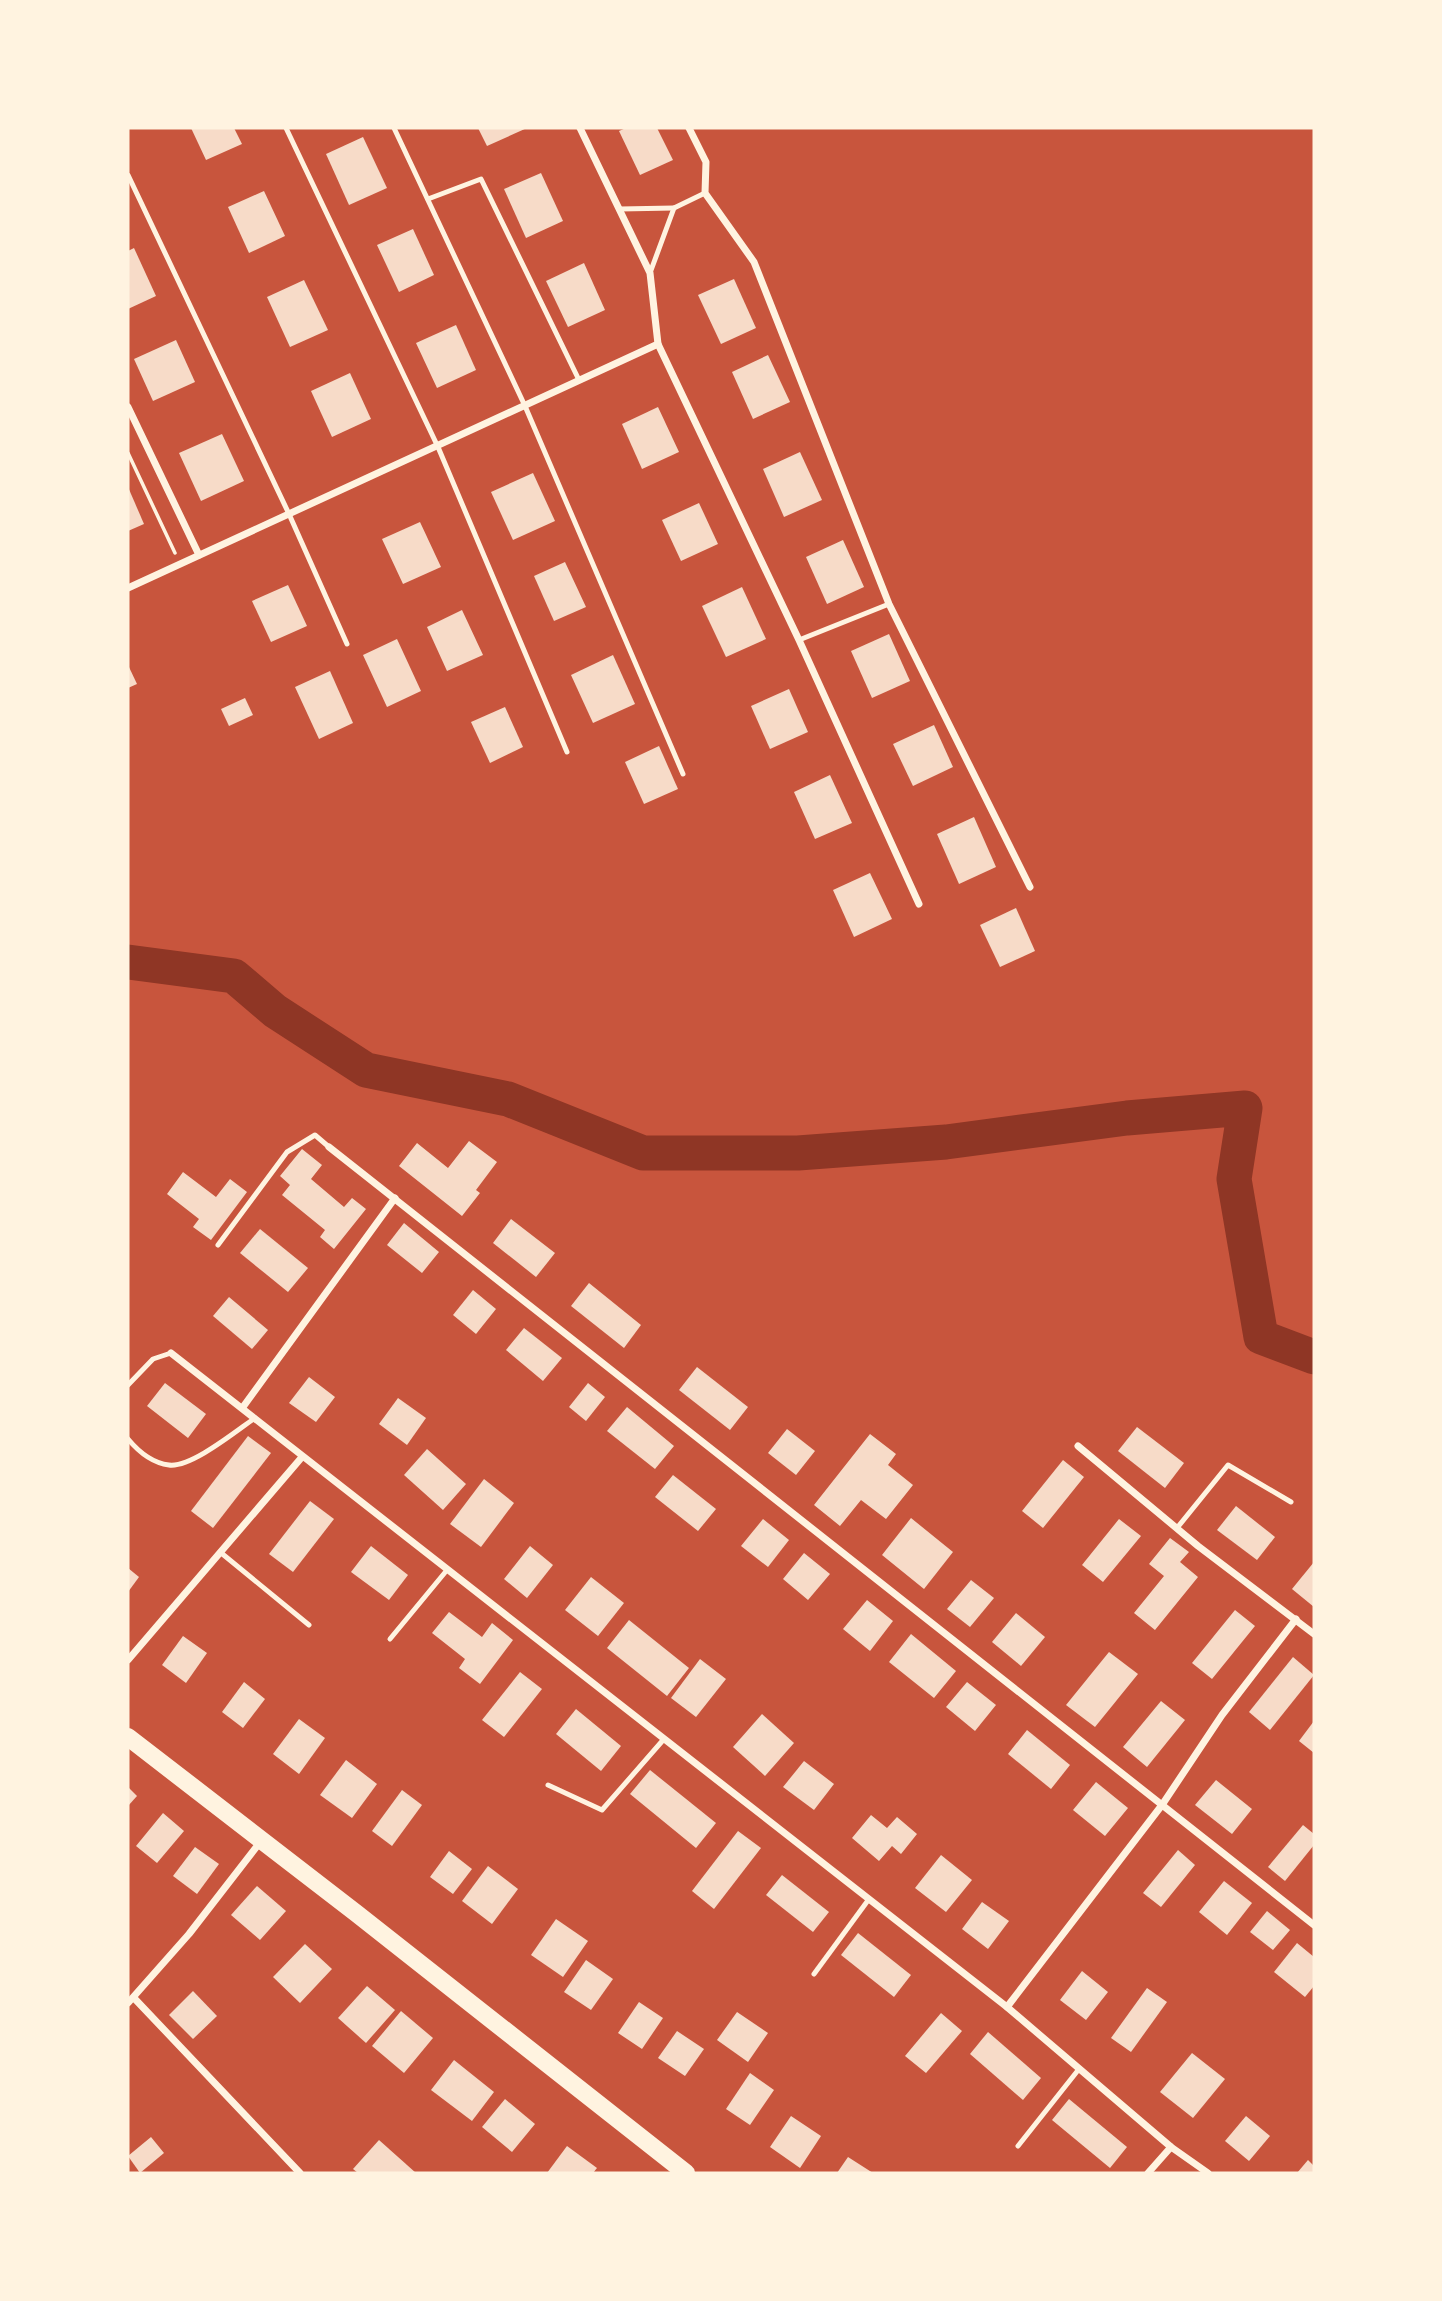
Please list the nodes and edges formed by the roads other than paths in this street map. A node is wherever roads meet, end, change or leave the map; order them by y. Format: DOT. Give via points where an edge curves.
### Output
graph roads {
  1 [pos="286,128"];
  2 [pos="394,128"];
  3 [pos="580,128"];
  4 [pos="689,128"];
  5 [pos="128,175"];
  6 [pos="705,193"];
  7 [pos="428,198"];
  8 [pos="674,208"];
  9 [pos="620,209"];
  10 [pos="650,272"];
  11 [pos="657,345"];
  12 [pos="579,380"];
  13 [pos="525,406"];
  14 [pos="128,407"];
  15 [pos="438,447"];
  16 [pos="289,514"];
  17 [pos="199,555"];
  18 [pos="128,588"];
  19 [pos="889,604"];
  20 [pos="799,640"];
  21 [pos="347,644"];
  22 [pos="567,752"];
  23 [pos="683,774"];
  24 [pos="1030,887"];
  25 [pos="919,904"];
  26 [pos="329,1147"];
  27 [pos="395,1198"];
  28 [pos="218,1245"];
  29 [pos="171,1353"];
  30 [pos="128,1385"];
  31 [pos="243,1408"];
  32 [pos="255,1418"];
  33 [pos="128,1439"];
  34 [pos="1078,1446"];
  35 [pos="302,1457"];
  36 [pos="1291,1502"];
  37 [pos="1177,1528"];
  38 [pos="220,1552"];
  39 [pos="447,1570"];
  40 [pos="1296,1619"];
  41 [pos="309,1625"];
  42 [pos="1314,1634"];
  43 [pos="390,1639"];
  44 [pos="128,1660"];
  45 [pos="128,1737"];
  46 [pos="664,1739"];
  47 [pos="548,1785"];
  48 [pos="1162,1805"];
  49 [pos="261,1840"];
  50 [pos="869,1899"];
  51 [pos="1314,1925"];
  52 [pos="814,1974"];
  53 [pos="131,2001"];
  54 [pos="1007,2007"];
  55 [pos="1079,2068"];
  56 [pos="1018,2146"];
  57 [pos="1171,2147"];
  58 [pos="300,2173"];
  59 [pos="686,2173"];
  60 [pos="1148,2173"];
  61 [pos="1208,2173"];
  1 -- 15 [label="lane"];
  2 -- 7 [label="lane"];
  3 -- 9 [label="street"];
  4 -- 6 [label="street" via="706,162"];
  5 -- 16 [label="lane"];
  6 -- 8 [label="lane"];
  6 -- 19 [label="street" via="754,262"];
  7 -- 12 [label="lane" via="481,178"];
  7 -- 13 [label="lane"];
  8 -- 9 [label="lane"];
  8 -- 10 [label="lane"];
  9 -- 10 [label="street"];
  10 -- 11 [label="street"];
  11 -- 12 [label="street"];
  11 -- 20 [label="street"];
  12 -- 13 [label="street"];
  13 -- 15 [label="street"];
  13 -- 23 [label="lane"];
  14 -- 17 [label="street"];
  15 -- 16 [label="street"];
  15 -- 22 [label="lane"];
  16 -- 17 [label="street"];
  16 -- 21 [label="lane"];
  17 -- 18 [label="street"];
  19 -- 20 [label="lane"];
  19 -- 24 [label="street"];
  20 -- 25 [label="street"];
  26 -- 27 [label="street"];
  26 -- 28 [label="lane" via="315,1135 287,1152"];
  27 -- 31 [label="street"];
  27 -- 48 [label="street"];
  29 -- 30 [label="lane" via="153,1359"];
  29 -- 31 [label="street"];
  31 -- 32 [label="street"];
  32 -- 33 [label="lane" via="197,1458 170,1465 140,1453"];
  32 -- 35 [label="street"];
  34 -- 37 [label="street"];
  35 -- 38 [label="street"];
  35 -- 39 [label="street"];
  36 -- 37 [label="lane" via="1228,1465"];
  37 -- 40 [label="street"];
  38 -- 41 [label="lane"];
  38 -- 44 [label="street"];
  39 -- 43 [label="lane"];
  39 -- 46 [label="street"];
  40 -- 42 [label="street"];
  40 -- 48 [label="street" via="1222,1715"];
  45 -- 49 [label="main road"];
  46 -- 47 [label="lane" via="602,1810"];
  46 -- 50 [label="street"];
  48 -- 51 [label="street"];
  48 -- 54 [label="street"];
  49 -- 53 [label="street"];
  49 -- 59 [label="main road"];
  50 -- 52 [label="lane"];
  50 -- 54 [label="street"];
  53 -- 58 [label="street"];
  54 -- 55 [label="street"];
  55 -- 56 [label="lane"];
  55 -- 57 [label="street"];
  57 -- 60 [label="street"];
  57 -- 61 [label="street"];
}
